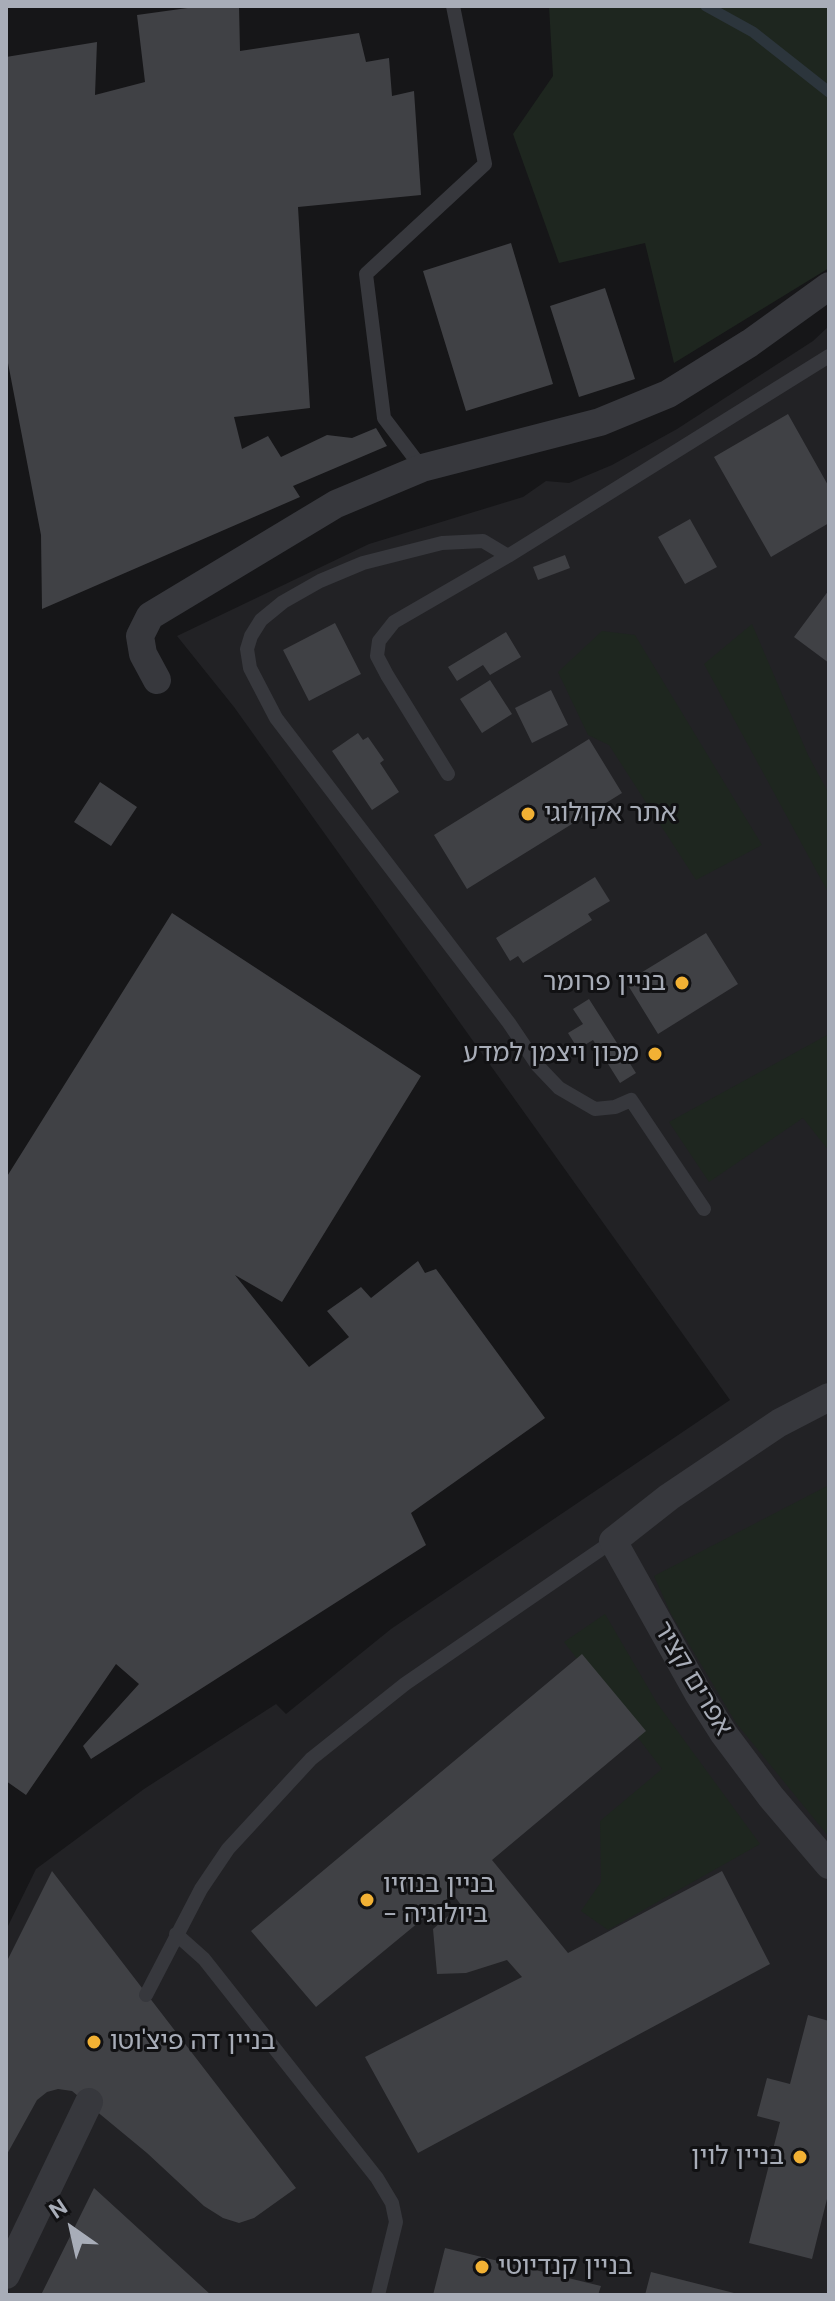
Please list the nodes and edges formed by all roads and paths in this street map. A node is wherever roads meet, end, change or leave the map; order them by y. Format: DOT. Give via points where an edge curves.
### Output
graph roads {
  1 [pos="453,6"];
  2 [pos="829,286"];
  3 [pos="829,356"];
  4 [pos="422,468"];
  5 [pos="508,556"];
  6 [pos="157,680"];
  7 [pos="448,774"];
  8 [pos="704,1209"];
  9 [pos="829,1397"];
  10 [pos="613,1541"];
  11 [pos="829,1865"];
  12 [pos="176,1934"];
  13 [pos="146,1995"];
  14 [pos="89,2102"];
  15 [pos="6,2275"];
  16 [pos="378,2295"];
  1 -- 4 [label="lane" via="485,164 366,274 384,418"];
  2 -- 4 [label="street" via="668,394 600,422"];
  3 -- 5 [label="lane"];
  4 -- 6 [label="street" via="336,504 150,616 140,636"];
  5 -- 7 [label="lane" via="394,622 379,641 377,656"];
  5 -- 8 [label="lane" via="483,541 442,543 363,563 320,581 261,620 247,649 250,668 276,718 538,1066 559,1088 595,1109 631,1100"];
  9 -- 10 [label="street" via="779,1423"];
  10 -- 11 [label="street, אפרים קציר" via="724,1734"];
  10 -- 12 [label="lane" via="405,1684 311,1759 228,1849"];
  12 -- 13 [label="lane"];
  12 -- 16 [label="lane" via="204,1959 392,2203 396,2222"];
  14 -- 15 [label="street"];
}
